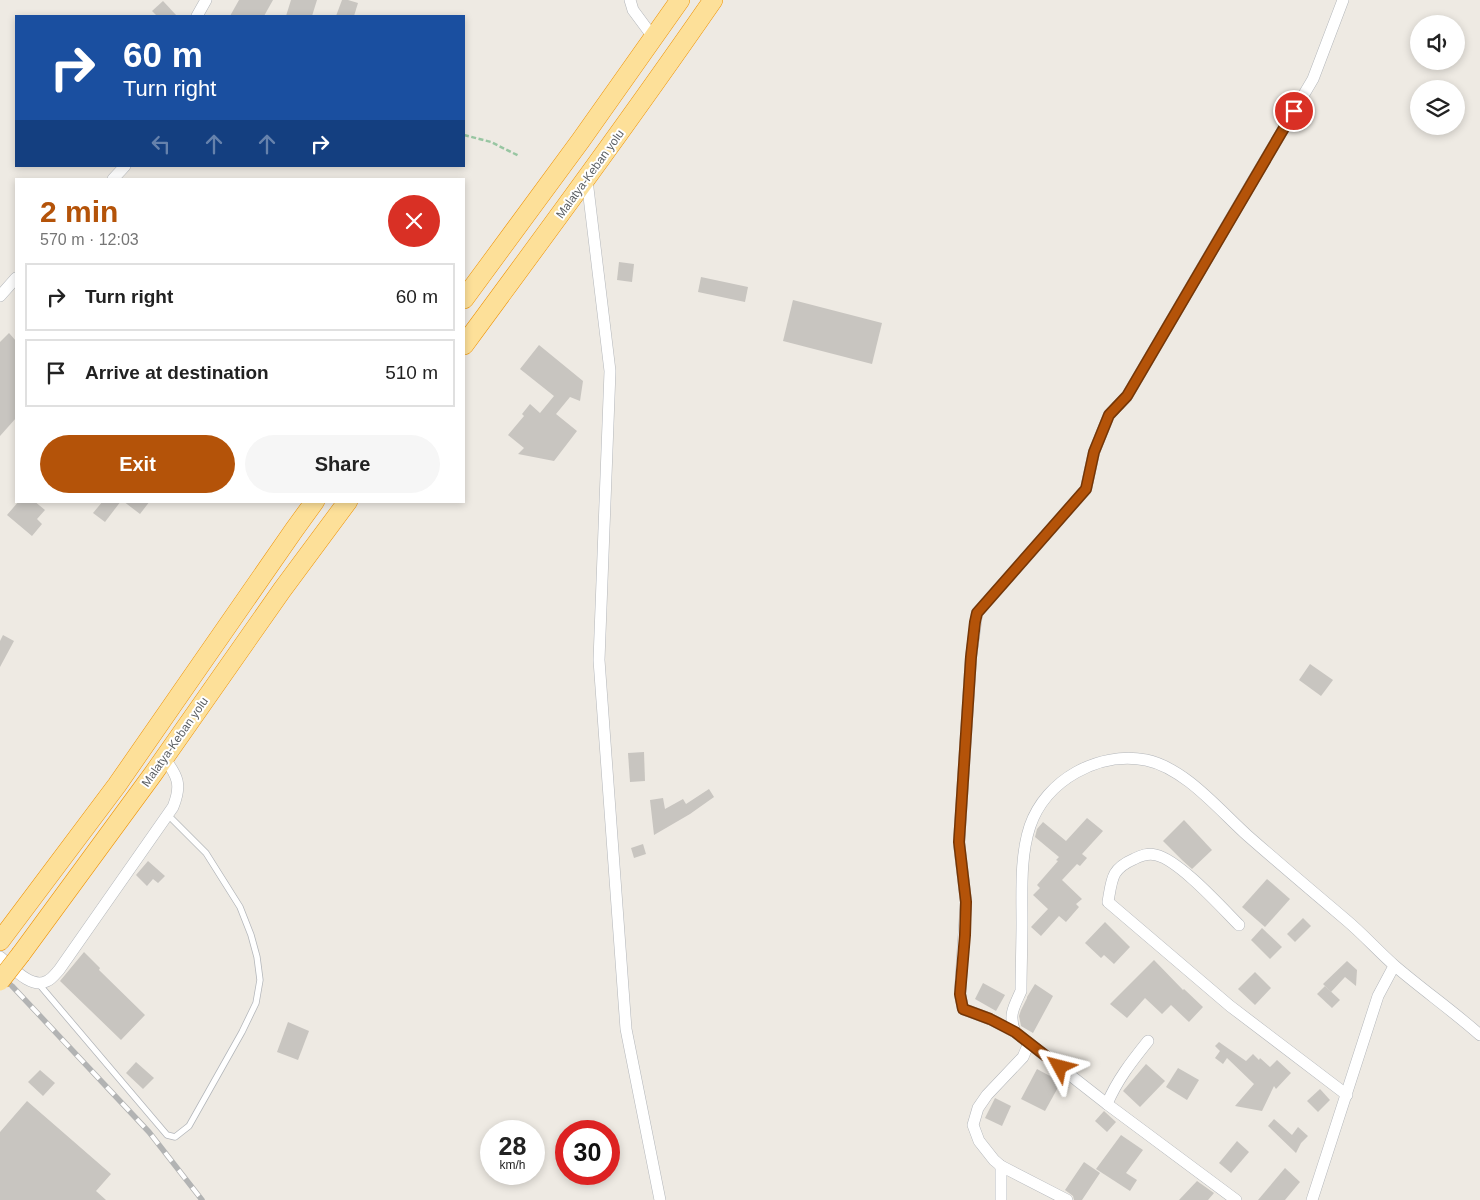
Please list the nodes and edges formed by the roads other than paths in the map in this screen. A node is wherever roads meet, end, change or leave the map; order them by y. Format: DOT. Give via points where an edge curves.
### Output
graph roads {
  1 [pos="206,0"];
  2 [pos="630,0"];
  3 [pos="680,0"];
  4 [pos="713,0"];
  5 [pos="1343,0"];
  6 [pos="198,15"];
  7 [pos="653,37"];
  8 [pos="124,167"];
  9 [pos="114,178"];
  10 [pos="587,180"];
  11 [pos="15,279"];
  12 [pos="0,296"];
  13 [pos="465,299"];
  14 [pos="465,344"];
  15 [pos="313,503"];
  16 [pos="347,503"];
  17 [pos="164,758"];
  18 [pos="168,815"];
  19 [pos="1239,925"];
  20 [pos="0,946"];
  21 [pos="1394,966"];
  22 [pos="0,981"];
  23 [pos="37,982"];
  24 [pos="1015,1032"];
  25 [pos="1480,1035"];
  26 [pos="1148,1041"];
  27 [pos="1029,1043"];
  28 [pos="1347,1095"];
  29 [pos="1107,1104"];
  30 [pos="1001,1166"];
  31 [pos="660,1200"];
  32 [pos="1001,1200"];
  33 [pos="1066,1200"];
  34 [pos="1236,1200"];
  35 [pos="1312,1200"];
  1 -- 6 [label="street"];
  2 -- 7 [label="street" via="633,10"];
  3 -- 7 [label="highway"];
  4 -- 10 [label="highway, Malatya-Keban yolu"];
  5 -- 24 [label="street" via="1313,79 1127,396 1109,415 1094,452 1086,489 977,613 971,657 959,842 966,902 960,994 963,1009"];
  7 -- 13 [label="highway"];
  8 -- 9 [label="street"];
  10 -- 14 [label="highway, Malatya-Keban yolu"];
  10 -- 31 [label="street" via="610,371 600,670 626,1029"];
  11 -- 12 [label="street"];
  15 -- 20 [label="highway, Malatya-Keban yolu" via="117,785"];
  16 -- 17 [label="highway, Malatya-Keban yolu"];
  17 -- 18 [label="street" via="178,783 178,795"];
  17 -- 22 [label="highway, Malatya-Keban yolu, bridge"];
  18 -- 23 [label="street" via="59,970 47,982"];
  18 -- 23 [label="lane" via="206,853 240,907 251,935 260,980 256,1003 242,1032 189,1126 175,1137 167,1135"];
  19 -- 28 [label="street" via="1197,884 1158,855 1144,854 1123,864 1113,876 1108,902 1230,1006"];
  20 -- 23 [label="street" via="25,979"];
  21 -- 24 [label="street" via="1347,920 1182,777 1146,760 1123,759 1079,770 1061,782 1037,811 1030,827 1022,872 1020,991 1010,1021"];
  21 -- 25 [label="street"];
  21 -- 28 [label="street" via="1378,996"];
  24 -- 27 [label="street"];
  26 -- 29 [label="street" via="1113,1088"];
  27 -- 29 [label="street"];
  27 -- 30 [label="street" via="1023,1056 978,1108 973,1125 979,1141"];
  28 -- 35 [label="street"];
  29 -- 34 [label="street"];
  30 -- 32 [label="street"];
  30 -- 33 [label="street"];
}
